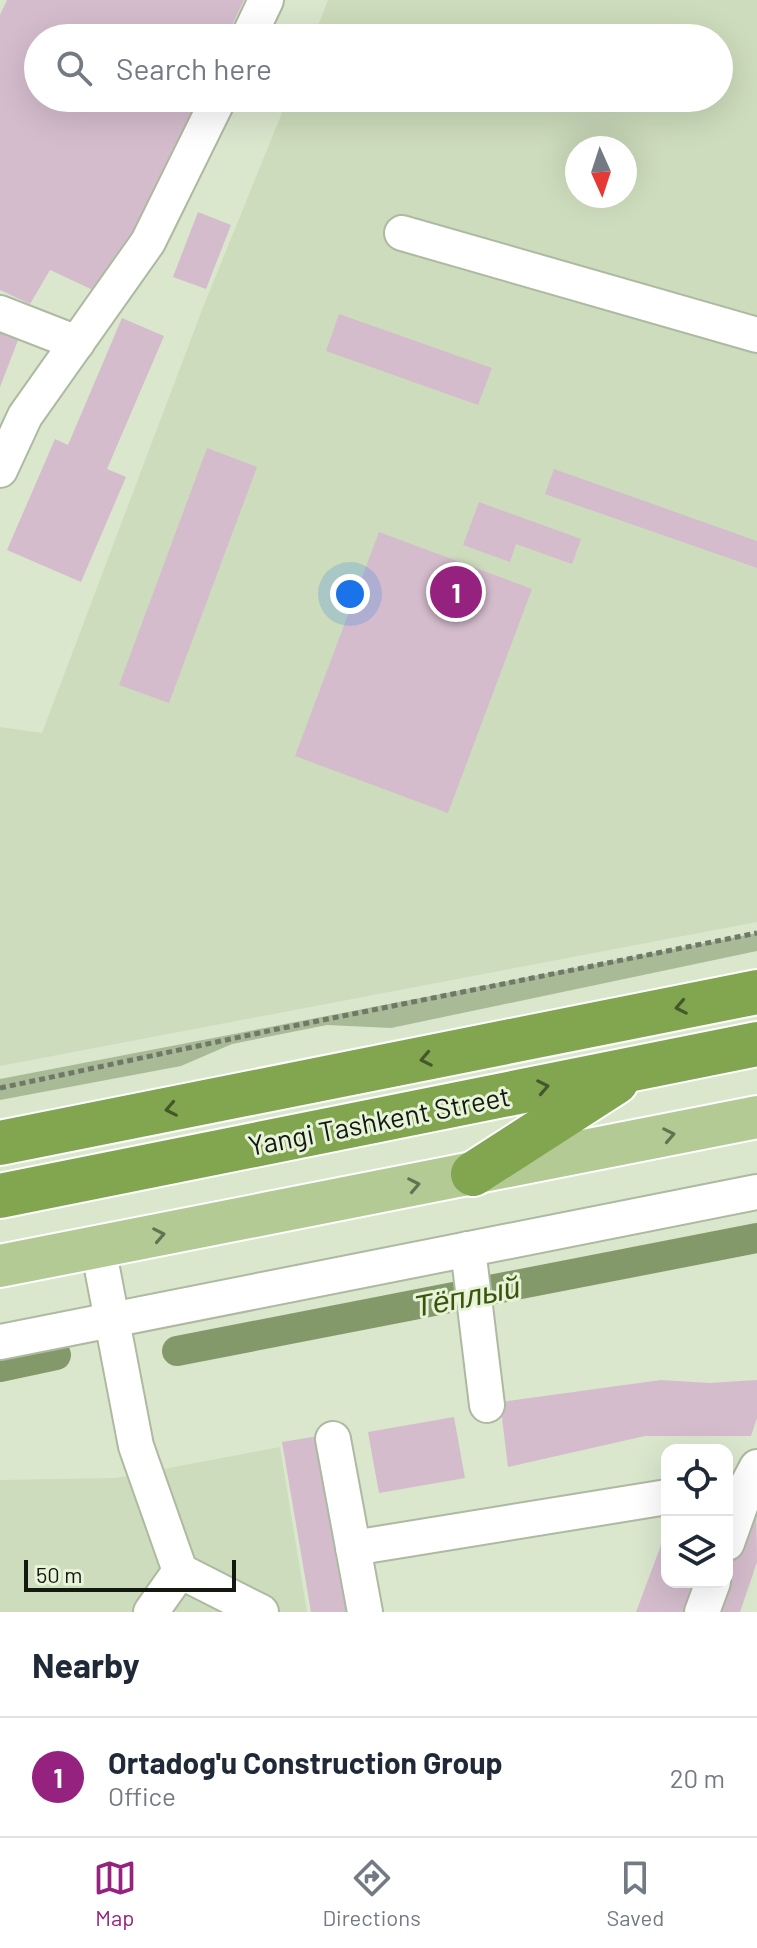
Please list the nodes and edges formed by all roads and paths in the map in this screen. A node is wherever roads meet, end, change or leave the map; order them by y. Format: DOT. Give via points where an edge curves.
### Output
graph roads {
  1 [pos="266,0"];
  2 [pos="255,24"];
  3 [pos="212,112"];
  4 [pos="402,233"];
  5 [pos="0,313"];
  6 [pos="757,335"];
  7 [pos="77,343"];
  8 [pos="0,470"];
  9 [pos="757,933"];
  10 [pos="757,992"];
  11 [pos="757,1044"];
  12 [pos="638,1068"];
  13 [pos="0,1088"];
  14 [pos="757,1117"];
  15 [pos="0,1143"];
  16 [pos="473,1174"];
  17 [pos="757,1192"];
  18 [pos="0,1196"];
  19 [pos="98,1247"];
  20 [pos="470,1257"];
  21 [pos="0,1266"];
  22 [pos="111,1321"];
  23 [pos="0,1342"];
  24 [pos="487,1405"];
  25 [pos="333,1439"];
  26 [pos="744,1479"];
  27 [pos="661,1498"];
  28 [pos="733,1520"];
  29 [pos="353,1548"];
  30 [pos="180,1571"];
  31 [pos="711,1588"];
  32 [pos="151,1612"];
  33 [pos="261,1612"];
  34 [pos="365,1612"];
  35 [pos="702,1612"];
  1 -- 2 [label="lane"];
  3 -- 7 [label="lane" via="148,242"];
  4 -- 6 [label="lane"];
  5 -- 7 [label="lane"];
  7 -- 8 [label="lane" via="25,416"];
  9 -- 13 [label="path"];
  10 -- 15 [label="highway, Yangi Tashkent Street, one-way"];
  11 -- 12 [label="highway, Yangi Tashkent Street"];
  12 -- 16 [label="highway"];
  18 -- 12 [label="highway, Yangi Tashkent Street, one-way"];
  16 -- 14 [label="main road, one-way"];
  19 -- 16 [label="main road, one-way"];
  17 -- 20 [label="lane"];
  19 -- 21 [label="main road"];
  19 -- 22 [label="lane"];
  20 -- 22 [label="lane"];
  20 -- 24 [label="lane"];
  22 -- 23 [label="lane"];
  22 -- 30 [label="lane" via="136,1446"];
  25 -- 29 [label="lane"];
  26 -- 28 [label="lane"];
  27 -- 29 [label="lane"];
  29 -- 34 [label="lane"];
  30 -- 32 [label="lane"];
  30 -- 33 [label="lane"];
  31 -- 35 [label="lane"];
}
